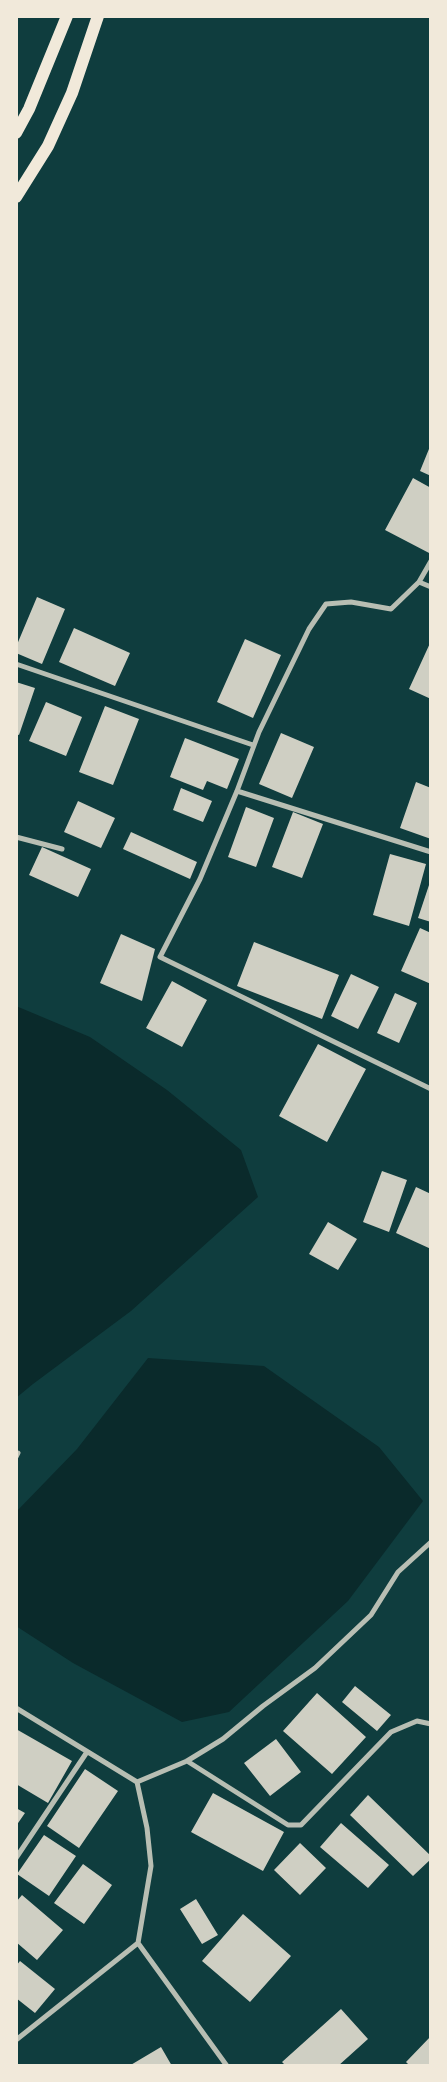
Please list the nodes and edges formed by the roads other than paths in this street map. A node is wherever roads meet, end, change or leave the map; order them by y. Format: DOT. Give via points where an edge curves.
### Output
graph roads {
  1 [pos="68,16"];
  2 [pos="98,16"];
  3 [pos="16,133"];
  4 [pos="16,197"];
  5 [pos="431,560"];
  6 [pos="419,582"];
  7 [pos="431,587"];
  8 [pos="16,664"];
  9 [pos="254,746"];
  10 [pos="237,791"];
  11 [pos="16,837"];
  12 [pos="62,849"];
  13 [pos="431,852"];
  14 [pos="431,1089"];
  15 [pos="431,1542"];
  16 [pos="16,1708"];
  17 [pos="431,1724"];
  18 [pos="86,1752"];
  19 [pos="186,1761"];
  20 [pos="137,1782"];
  21 [pos="16,1858"];
  22 [pos="138,1944"];
  23 [pos="16,2040"];
  24 [pos="227,2066"];
  1 -- 3 [label="main road"];
  2 -- 4 [label="main road" via="72,94 48,146"];
  5 -- 6 [label="street"];
  6 -- 7 [label="street"];
  6 -- 9 [label="street" via="391,609 351,602 326,604 309,628"];
  8 -- 9 [label="street"];
  9 -- 10 [label="street"];
  10 -- 13 [label="street"];
  10 -- 14 [label="street" via="200,879 160,957"];
  11 -- 12 [label="street"];
  15 -- 19 [label="street" via="398,1572 371,1615 315,1668 223,1739"];
  16 -- 18 [label="street"];
  17 -- 19 [label="street" via="417,1721 391,1732 302,1825 288,1825"];
  18 -- 20 [label="street"];
  18 -- 21 [label="street"];
  19 -- 20 [label="street"];
  20 -- 22 [label="street" via="152,1866"];
  22 -- 23 [label="street"];
  22 -- 24 [label="street"];
}
